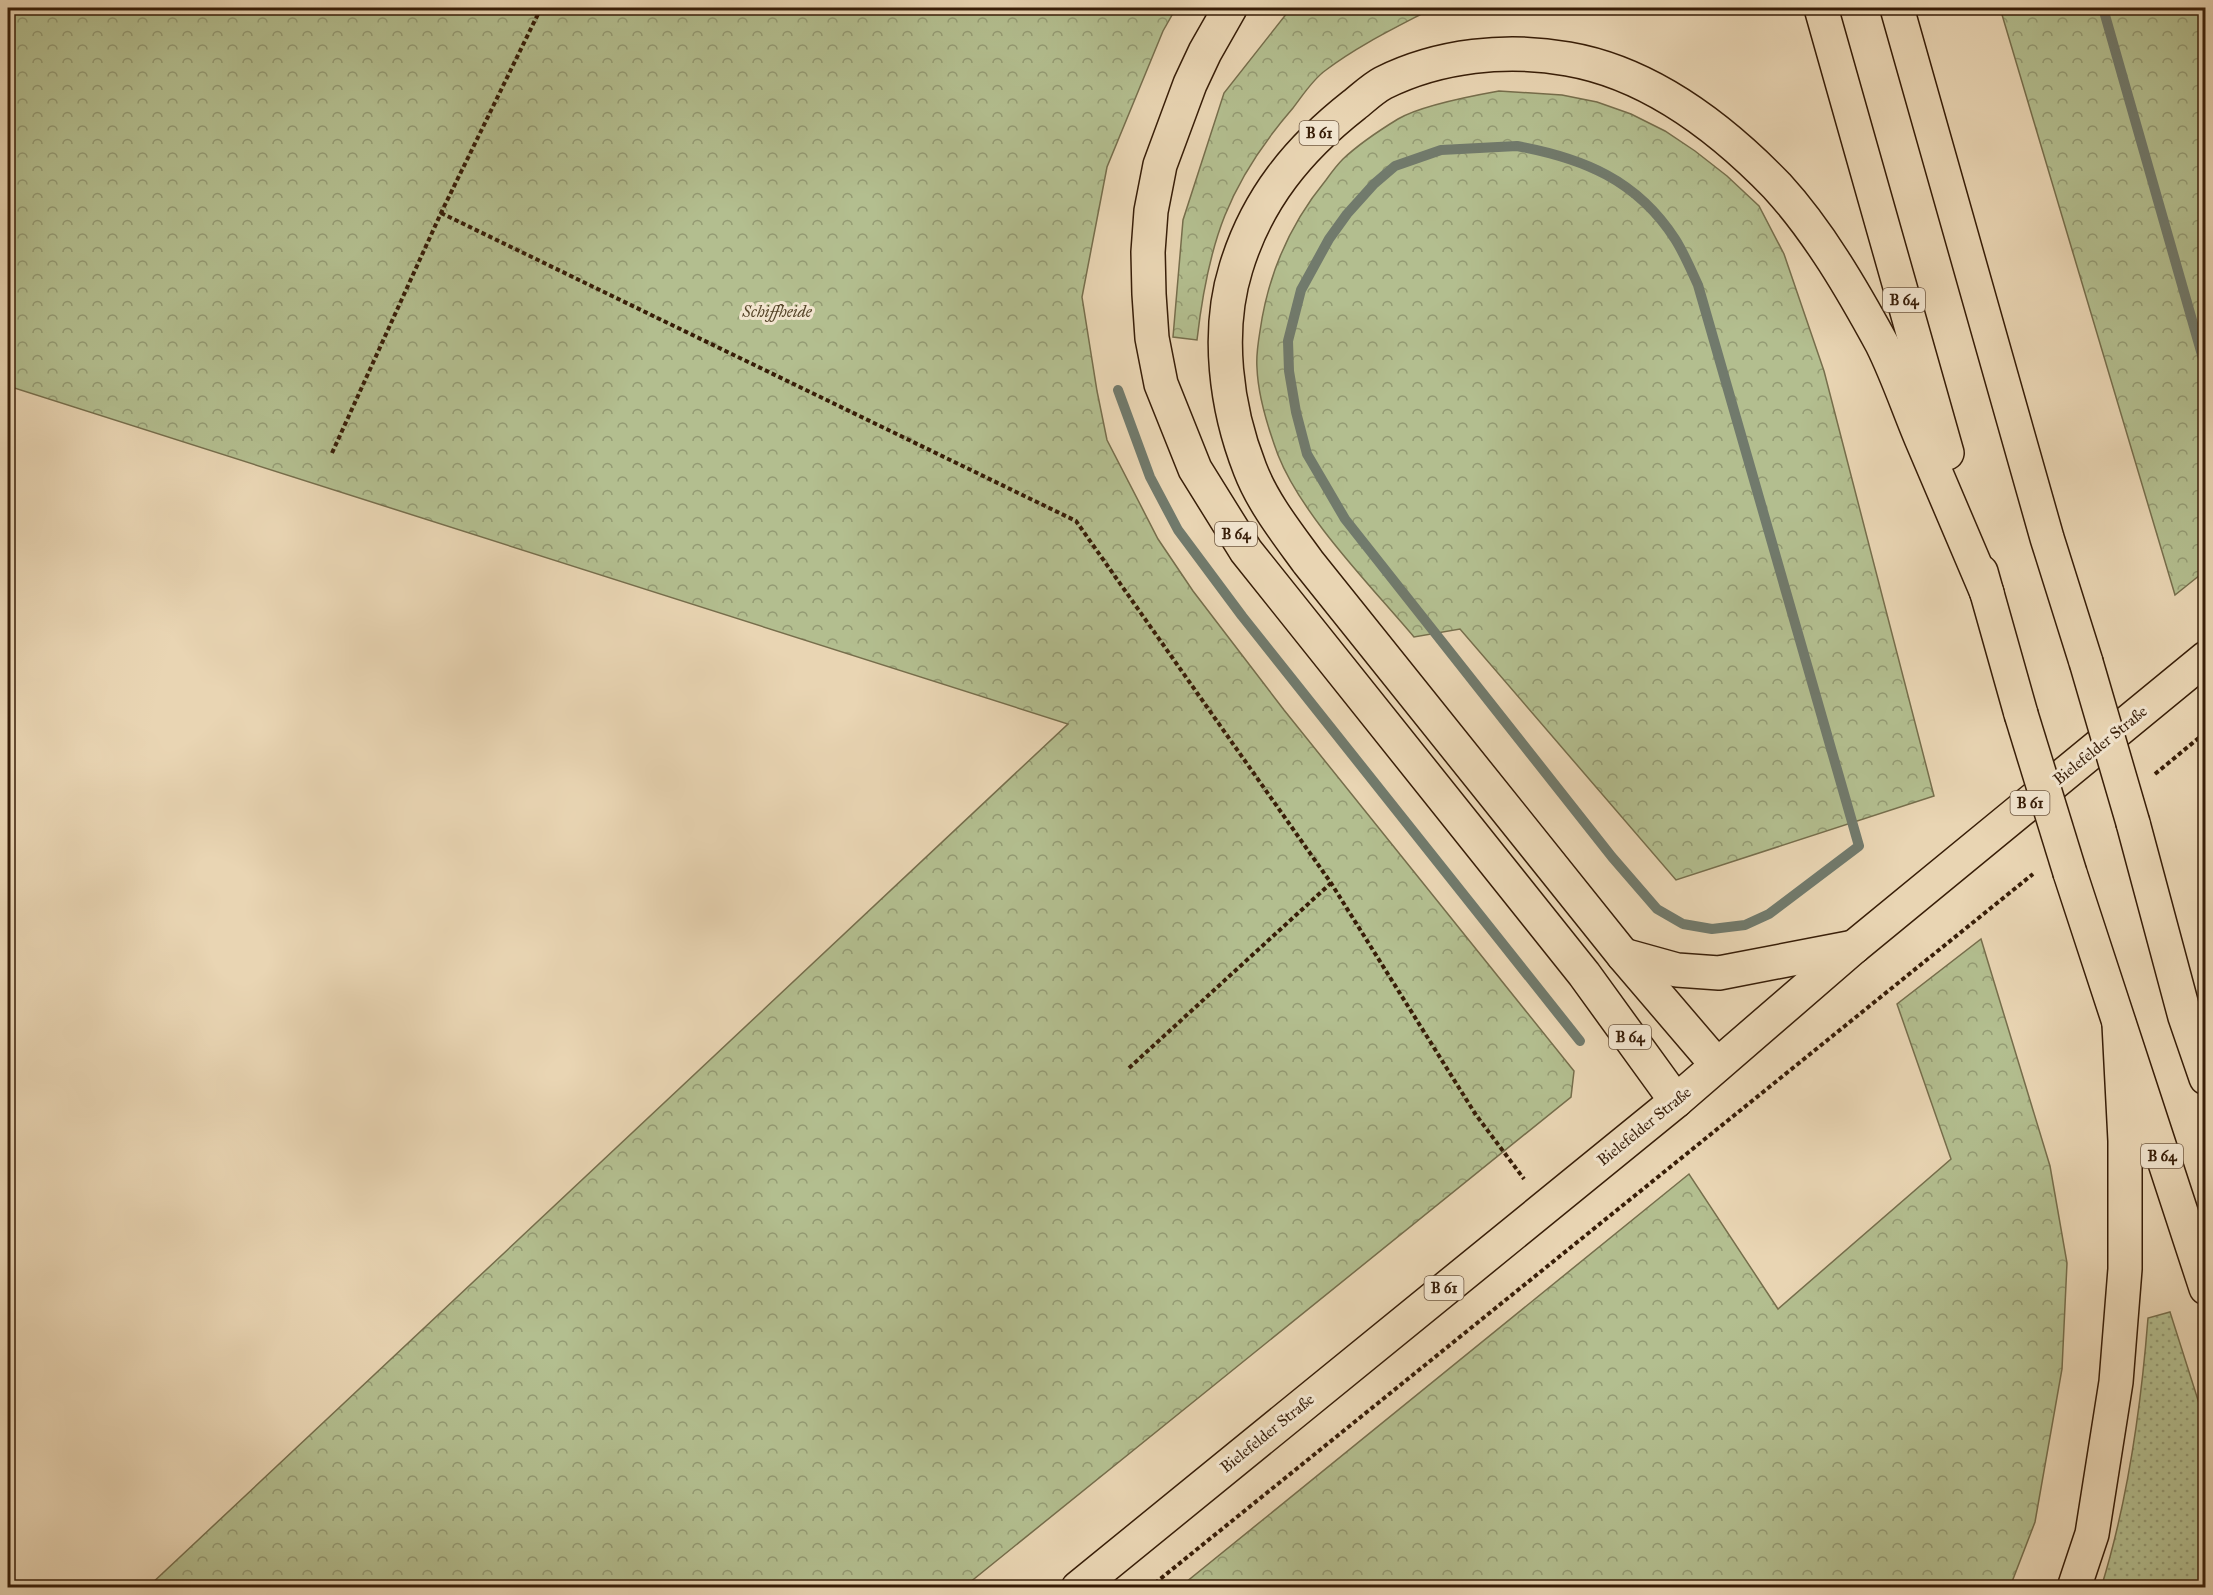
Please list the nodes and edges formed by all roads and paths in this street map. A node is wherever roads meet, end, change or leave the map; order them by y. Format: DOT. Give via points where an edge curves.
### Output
graph roads {
  1 [pos="542,8"];
  2 [pos="1230,8"];
  3 [pos="1821,8"];
  4 [pos="1898,8"];
  5 [pos="441,213"];
  6 [pos="332,453"];
  7 [pos="1987,593"];
  8 [pos="2205,658"];
  9 [pos="2205,732"];
  10 [pos="2151,777"];
  11 [pos="2055,871"];
  12 [pos="1331,883"];
  13 [pos="1854,946"];
  14 [pos="1623,955"];
  15 [pos="2186,1017"];
  16 [pos="2119,1024"];
  17 [pos="2205,1061"];
  18 [pos="1717,1065"];
  19 [pos="1129,1068"];
  20 [pos="2205,1078"];
  21 [pos="1676,1101"];
  22 [pos="1544,1207"];
  23 [pos="2205,1288"];
  24 [pos="1078,1587"];
  25 [pos="1149,1587"];
  26 [pos="2074,1587"];
  1 -- 5 [label="path"];
  2 -- 21 [label="main road, B 64" via="1190,84 1160,165 1151,211 1148,252 1152,338 1161,384 1195,469 1246,550 1576,965"];
  3 -- 7 [label="main road, B 64"];
  4 -- 15 [label="main road, bridge"];
  5 -- 6 [label="path"];
  5 -- 12 [label="path" via="1076,521"];
  7 -- 11 [label="main road, B 64, bridge" via="2021,714"];
  7 -- 14 [label="main road, B 61" via="1883,346 1812,229 1779,189 1713,128 1643,84 1607,69 1569,59 1492,54 1453,60 1380,84 1317,135 1290,163 1267,198 1235,270 1226,342 1228,373 1232,407 1251,472 1275,517 1308,562"];
  8 -- 13 [label="main road, Bielefelder Straße / B 61"];
  9 -- 10 [label="path"];
  11 -- 16 [label="main road, B 64"];
  11 -- 25 [label="path"];
  12 -- 19 [label="path"];
  12 -- 22 [label="path" via="1476,1114"];
  13 -- 14 [label="main road, B 61" via="1719,973 1677,970"];
  13 -- 18 [label="main road, Bielefelder Straße / B 61"];
  14 -- 18 [label="main road"];
  15 -- 17 [label="main road"];
  15 -- 20 [label="main road"];
  16 -- 23 [label="main road, B 64"];
  16 -- 26 [label="main road" via="2125,1141 2125,1269 2116,1382 2092,1534"];
  18 -- 21 [label="main road, Bielefelder Straße / B 61"];
  21 -- 22 [label="main road, Bielefelder Straße / B 61"];
  22 -- 24 [label="main road, Bielefelder Straße / B 61"];
}
